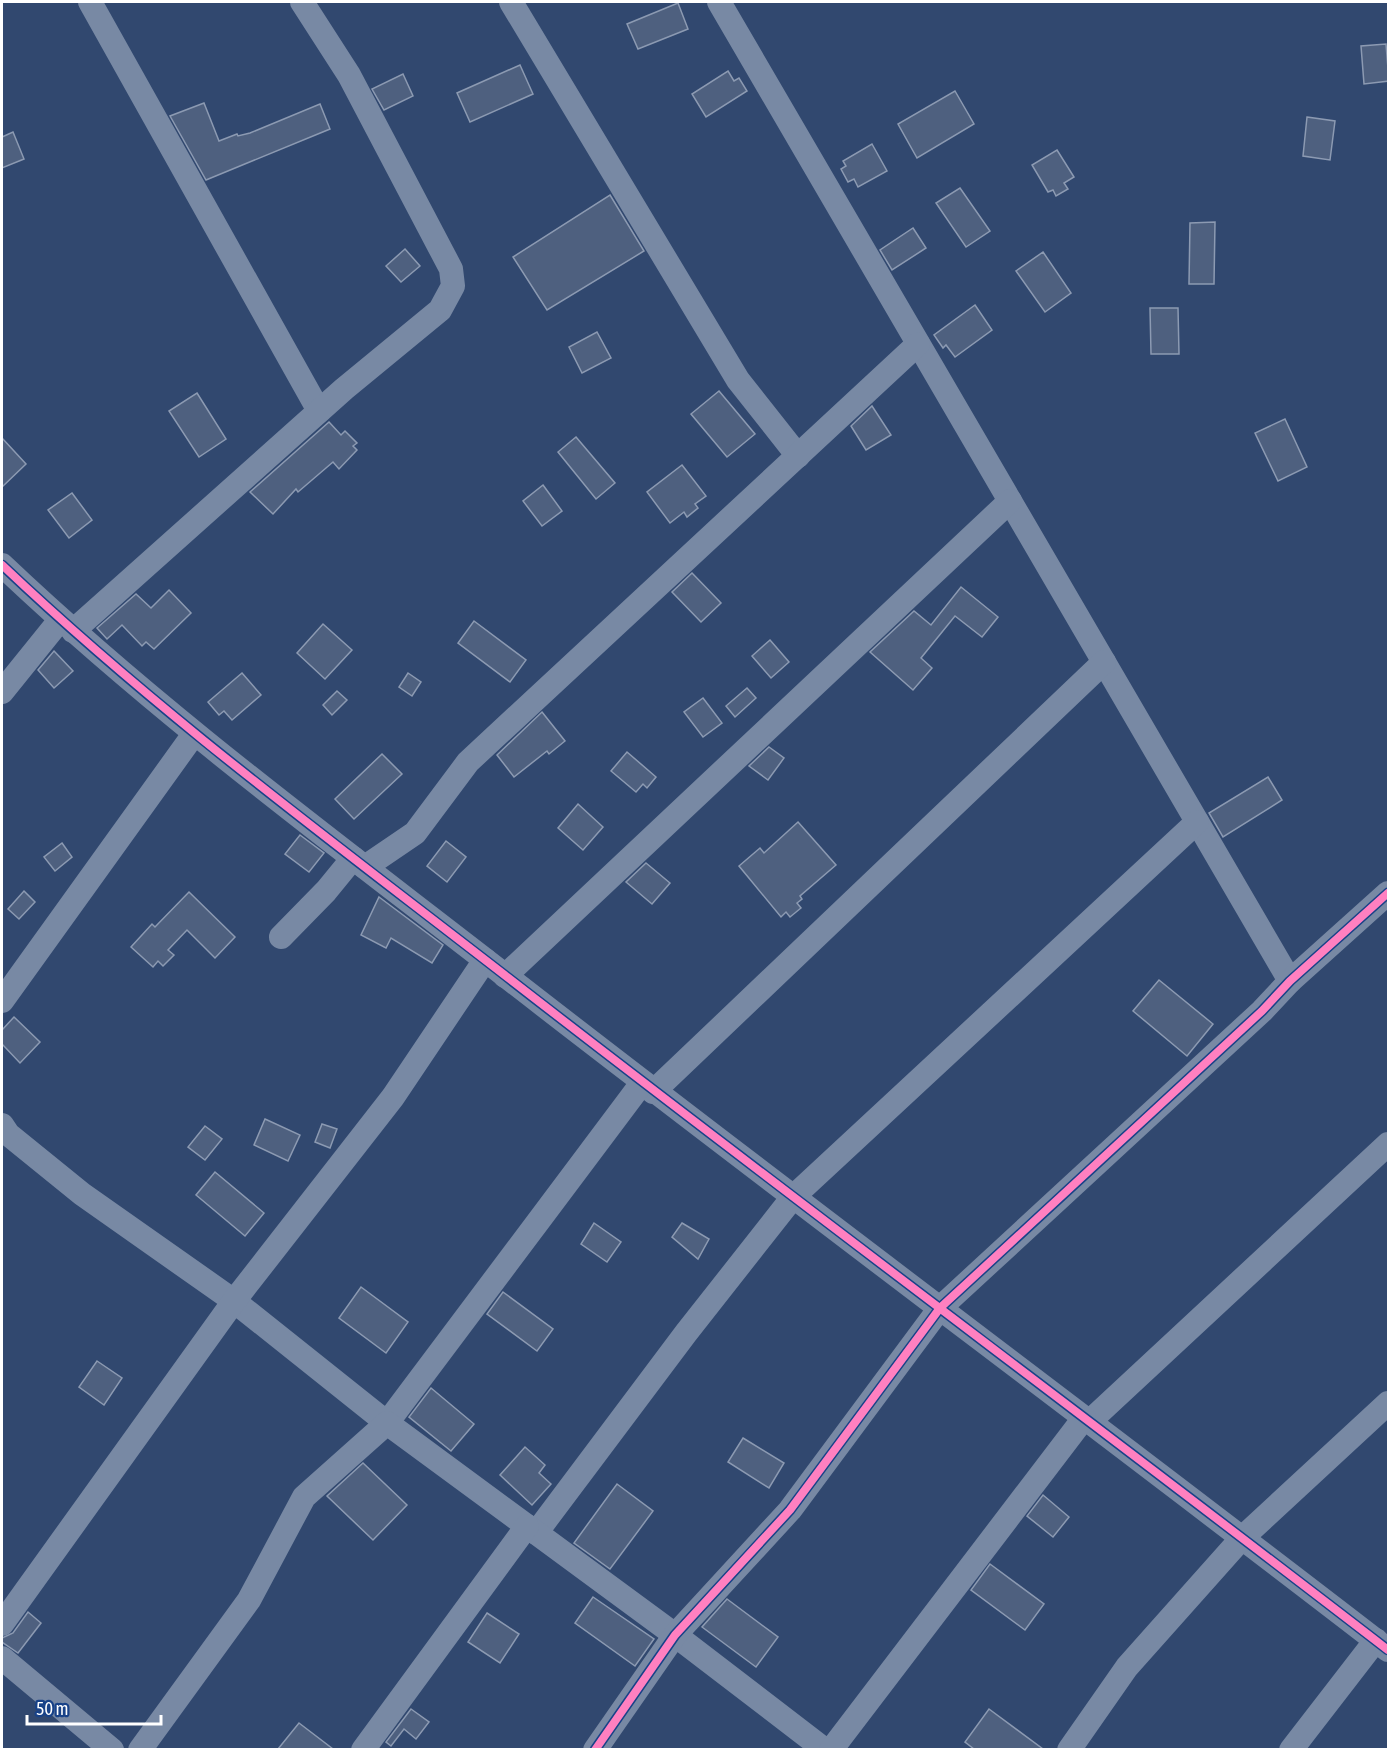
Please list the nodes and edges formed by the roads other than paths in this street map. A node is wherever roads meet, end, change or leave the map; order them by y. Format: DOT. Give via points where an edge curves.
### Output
graph roads {
  1 [pos="90,2"];
  2 [pos="302,2"];
  3 [pos="511,2"];
  4 [pos="719,2"];
  5 [pos="918,344"];
  6 [pos="319,411"];
  7 [pos="798,456"];
  8 [pos="1010,501"];
  9 [pos="2,565"];
  10 [pos="66,626"];
  11 [pos="1104,662"];
  12 [pos="2,692"];
  13 [pos="194,734"];
  14 [pos="1197,822"];
  15 [pos="359,863"];
  16 [pos="1389,893"];
  17 [pos="281,937"];
  18 [pos="485,960"];
  19 [pos="505,976"];
  20 [pos="1290,981"];
  21 [pos="2,1001"];
  22 [pos="647,1088"];
  23 [pos="2,1125"];
  24 [pos="1389,1144"];
  25 [pos="793,1197"];
  26 [pos="234,1301"];
  27 [pos="940,1308"];
  28 [pos="1389,1403"];
  29 [pos="1087,1420"];
  30 [pos="387,1423"];
  31 [pos="531,1529"];
  32 [pos="1241,1539"];
  33 [pos="2,1624"];
  34 [pos="675,1635"];
  35 [pos="1382,1645"];
  36 [pos="2,1658"];
  37 [pos="112,1749"];
  38 [pos="140,1749"];
  39 [pos="363,1749"];
  40 [pos="595,1749"];
  41 [pos="825,1749"];
  42 [pos="831,1749"];
  43 [pos="1069,1749"];
  44 [pos="1291,1749"];
  1 -- 6 [label="street"];
  2 -- 6 [label="street" via="349,75 452,269 453,286 440,310"];
  3 -- 7 [label="street" via="738,380"];
  4 -- 5 [label="street"];
  5 -- 7 [label="street"];
  5 -- 8 [label="street"];
  6 -- 10 [label="street"];
  7 -- 15 [label="street" via="468,762 415,833"];
  8 -- 11 [label="street"];
  8 -- 19 [label="street"];
  9 -- 10 [label="street"];
  10 -- 12 [label="street"];
  10 -- 13 [label="street"];
  11 -- 14 [label="street"];
  11 -- 22 [label="street"];
  13 -- 15 [label="street"];
  13 -- 21 [label="street"];
  14 -- 20 [label="street"];
  14 -- 25 [label="street"];
  15 -- 17 [label="street"];
  15 -- 18 [label="street"];
  16 -- 20 [label="street"];
  18 -- 19 [label="street"];
  18 -- 26 [label="street" via="393,1097"];
  19 -- 22 [label="street"];
  20 -- 27 [label="street"];
  22 -- 25 [label="street"];
  22 -- 30 [label="street"];
  23 -- 26 [label="street" via="82,1194"];
  24 -- 29 [label="street"];
  25 -- 27 [label="street"];
  25 -- 31 [label="street"];
  26 -- 30 [label="street"];
  26 -- 33 [label="street"];
  27 -- 29 [label="street"];
  27 -- 34 [label="street" via="790,1510"];
  28 -- 32 [label="street"];
  29 -- 32 [label="street"];
  29 -- 42 [label="street"];
  30 -- 31 [label="street"];
  30 -- 38 [label="street" via="304,1497 249,1599"];
  31 -- 34 [label="street"];
  31 -- 39 [label="street"];
  32 -- 35 [label="street"];
  32 -- 43 [label="street" via="1128,1667"];
  34 -- 40 [label="street"];
  34 -- 41 [label="street"];
  35 -- 44 [label="street"];
  36 -- 37 [label="street"];
}
